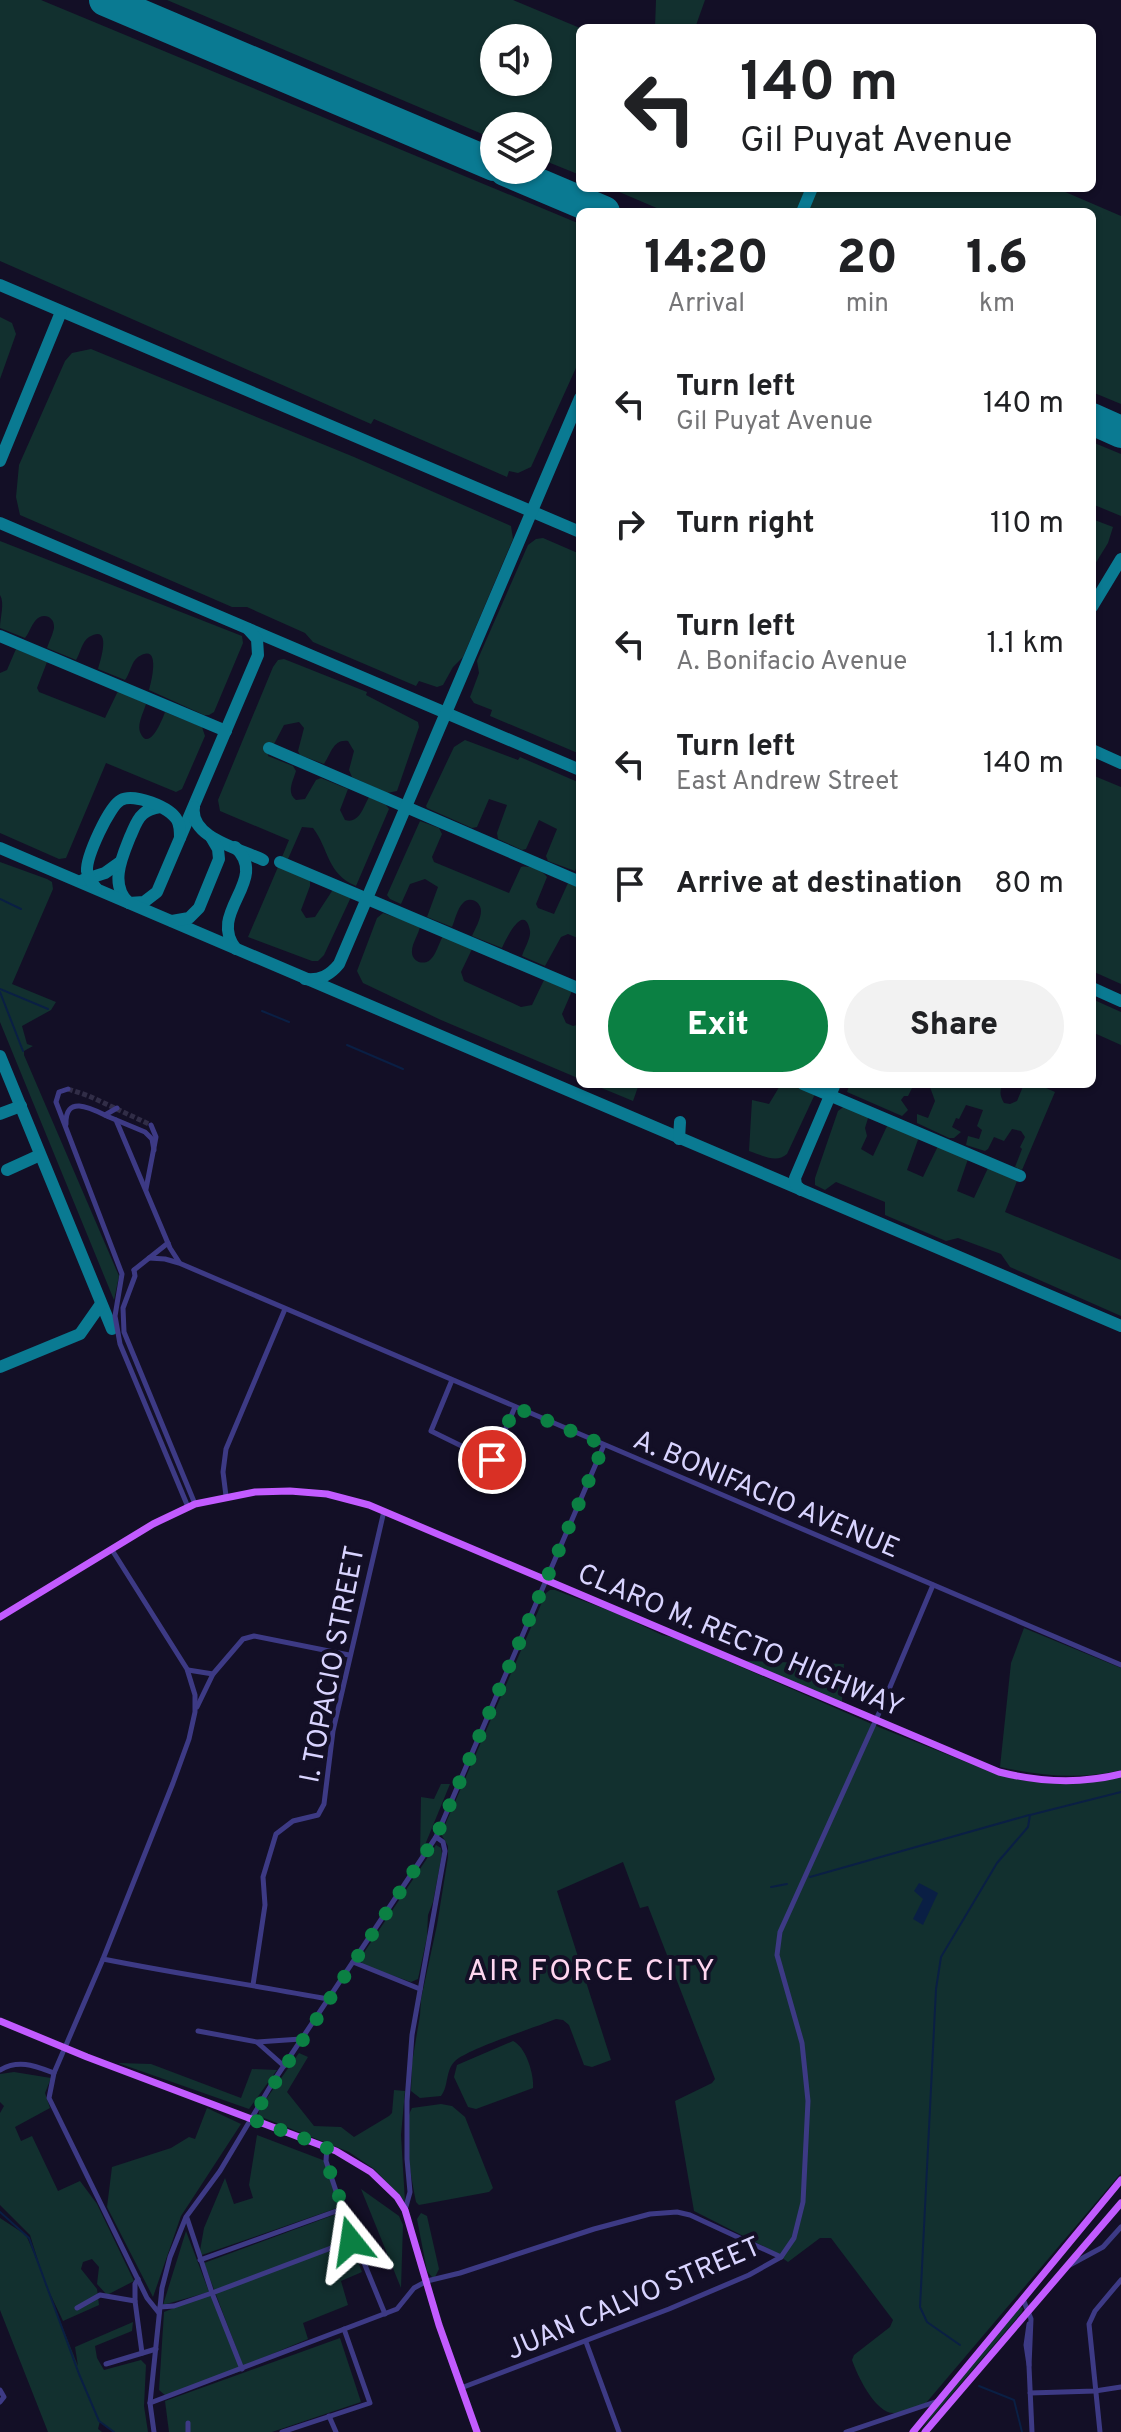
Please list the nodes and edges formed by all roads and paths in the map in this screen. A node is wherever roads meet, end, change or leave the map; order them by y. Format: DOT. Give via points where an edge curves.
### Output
graph roads {
  1 [pos="68,1089"];
  2 [pos="117,1108"];
  3 [pos="105,1115"];
  4 [pos="116,1120"];
  5 [pos="151,1125"];
  6 [pos="67,1132"];
  7 [pos="154,1150"];
  8 [pos="146,1190"];
  9 [pos="168,1243"];
  10 [pos="149,1258"];
  11 [pos="179,1263"];
  12 [pos="134,1270"];
  13 [pos="123,1275"];
  14 [pos="132,1279"];
  15 [pos="285,1309"];
  16 [pos="452,1380"];
  17 [pos="149,1402"];
  18 [pos="515,1407"];
  19 [pos="604,1445"];
  20 [pos="492,1460"];
  21 [pos="487,1470"];
  22 [pos="226,1496"];
  23 [pos="192,1505"];
  24 [pos="382,1518"];
  25 [pos="112,1550"];
  26 [pos="545,1579"];
  27 [pos="933,1585"];
  28 [pos="0,1617"];
  29 [pos="349,1655"];
  30 [pos="1121,1665"];
  31 [pos="187,1669"];
  32 [pos="213,1674"];
  33 [pos="195,1712"];
  34 [pos="876,1721"];
  35 [pos="1121,1774"];
  36 [pos="436,1837"];
  37 [pos="103,1959"];
  38 [pos="353,1962"];
  39 [pos="253,1985"];
  40 [pos="420,1989"];
  41 [pos="328,1999"];
  42 [pos="0,2021"];
  43 [pos="198,2031"];
  44 [pos="302,2039"];
  45 [pos="257,2042"];
  46 [pos="66,2048"];
  47 [pos="284,2066"];
  48 [pos="0,2070"];
  49 [pos="54,2073"];
  50 [pos="251,2119"];
  51 [pos="327,2147"];
  52 [pos="1121,2180"];
  53 [pos="1121,2203"];
  54 [pos="342,2209"];
  55 [pos="407,2212"];
  56 [pos="186,2217"];
  57 [pos="1121,2227"];
  58 [pos="355,2239"];
  59 [pos="781,2257"];
  60 [pos="200,2260"];
  61 [pos="1066,2268"];
  62 [pos="138,2279"];
  63 [pos="1121,2280"];
  64 [pos="427,2281"];
  65 [pos="212,2293"];
  66 [pos="1023,2298"];
  67 [pos="135,2301"];
  68 [pos="77,2308"];
  69 [pos="160,2311"];
  70 [pos="385,2314"];
  71 [pos="1030,2315"];
  72 [pos="344,2329"];
  73 [pos="586,2342"];
  74 [pos="156,2349"];
  75 [pos="142,2353"];
  76 [pos="106,2364"];
  77 [pos="242,2369"];
  78 [pos="1121,2387"];
  79 [pos="461,2388"];
  80 [pos="0,2390"];
  81 [pos="1095,2391"];
  82 [pos="1030,2394"];
  83 [pos="0,2402"];
  84 [pos="935,2402"];
  85 [pos="150,2403"];
  86 [pos="329,2416"];
  87 [pos="188,2423"];
  88 [pos="154,2432"];
  89 [pos="188,2432"];
  90 [pos="282,2432"];
  91 [pos="336,2432"];
  92 [pos="477,2432"];
  93 [pos="619,2432"];
  94 [pos="846,2432"];
  95 [pos="913,2432"];
  96 [pos="927,2432"];
  97 [pos="1032,2432"];
  98 [pos="1100,2432"];
  1 -- 6 [label="street" via="56,1098"];
  2 -- 3 [label="street"];
  3 -- 4 [label="street"];
  3 -- 6 [label="street" via="73,1107 66,1117"];
  4 -- 7 [label="street" via="149,1135"];
  4 -- 8 [label="street"];
  5 -- 7 [label="street"];
  6 -- 13 [label="street"];
  7 -- 8 [label="street"];
  8 -- 9 [label="street"];
  9 -- 10 [label="street"];
  9 -- 11 [label="street"];
  10 -- 11 [label="street, A. BONIFACIO AVENUE"];
  10 -- 12 [label="street"];
  11 -- 15 [label="street, A. BONIFACIO AVENUE"];
  12 -- 13 [label="street" via="126,1268"];
  12 -- 14 [label="street"];
  13 -- 14 [label="street"];
  13 -- 17 [label="street" via="116,1325"];
  14 -- 17 [label="street" via="123,1308 124,1332"];
  15 -- 16 [label="street, A. BONIFACIO AVENUE"];
  15 -- 22 [label="street" via="226,1449"];
  16 -- 18 [label="street, A. BONIFACIO AVENUE"];
  16 -- 20 [label="street" via="432,1433"];
  17 -- 23 [label="street"];
  18 -- 19 [label="street, A. BONIFACIO AVENUE"];
  18 -- 20 [label="street"];
  19 -- 26 [label="street"];
  19 -- 27 [label="street, A. BONIFACIO AVENUE"];
  20 -- 21 [label="street"];
  22 -- 23 [label="main road, CLARO M. RECTO HIGHWAY"];
  22 -- 24 [label="main road, CLARO M. RECTO HIGHWAY" via="314,1492 356,1501"];
  23 -- 25 [label="main road, CLARO M. RECTO HIGHWAY"];
  24 -- 26 [label="main road, CLARO M. RECTO HIGHWAY"];
  24 -- 29 [label="street, I. TOPACIO STREET"];
  25 -- 28 [label="main road, CLARO M. RECTO HIGHWAY"];
  25 -- 31 [label="street"];
  26 -- 34 [label="main road, CLARO M. RECTO HIGHWAY"];
  26 -- 36 [label="street"];
  27 -- 30 [label="street, A. BONIFACIO AVENUE"];
  27 -- 34 [label="street, JUAN CALVO STREET"];
  29 -- 32 [label="street" via="248,1637"];
  29 -- 39 [label="street, I. TOPACIO STREET" via="324,1804 318,1815 293,1821 276,1834 263,1877 265,1905"];
  31 -- 32 [label="street"];
  31 -- 33 [label="street"];
  32 -- 33 [label="street"];
  33 -- 37 [label="street"];
  34 -- 35 [label="main road, CLARO M. RECTO HIGHWAY" via="1011,1775 1062,1781"];
  34 -- 59 [label="street, JUAN CALVO STREET" via="780,1932 777,1955 802,2043 808,2101 802,2212"];
  36 -- 38 [label="street"];
  36 -- 40 [label="street" via="445,1851"];
  37 -- 39 [label="street"];
  37 -- 46 [label="street"];
  38 -- 40 [label="street"];
  38 -- 41 [label="street"];
  39 -- 41 [label="street"];
  40 -- 55 [label="street" via="408,2075"];
  41 -- 44 [label="street"];
  42 -- 46 [label="main road"];
  43 -- 45 [label="street"];
  44 -- 45 [label="street"];
  44 -- 47 [label="street"];
  45 -- 47 [label="street"];
  46 -- 49 [label="street"];
  46 -- 50 [label="main road"];
  47 -- 50 [label="street"];
  48 -- 49 [label="street" via="29,2063"];
  49 -- 62 [label="street" via="49,2098"];
  50 -- 51 [label="main road"];
  50 -- 56 [label="street"];
  51 -- 54 [label="street" via="326,2161"];
  51 -- 55 [label="main road" via="364,2166"];
  52 -- 66 [label="main road"];
  53 -- 61 [label="main road"];
  54 -- 58 [label="street"];
  54 -- 60 [label="street"];
  55 -- 64 [label="main road"];
  56 -- 60 [label="street"];
  56 -- 69 [label="street" via="170,2257"];
  57 -- 61 [label="street" via="1097,2251"];
  58 -- 65 [label="street"];
  58 -- 70 [label="street"];
  59 -- 64 [label="street" via="690,2215 667,2211"];
  59 -- 73 [label="street, JUAN CALVO STREET"];
  60 -- 65 [label="street"];
  61 -- 71 [label="main road"];
  62 -- 67 [label="street"];
  62 -- 69 [label="street"];
  63 -- 81 [label="street" via="1089,2324"];
  64 -- 70 [label="street"];
  64 -- 79 [label="main road"];
  65 -- 69 [label="street"];
  65 -- 77 [label="street"];
  66 -- 71 [label="street"];
  66 -- 84 [label="main road"];
  67 -- 68 [label="street" via="100,2295"];
  67 -- 75 [label="street"];
  69 -- 74 [label="street"];
  70 -- 72 [label="street"];
  71 -- 82 [label="street"];
  71 -- 96 [label="main road"];
  72 -- 77 [label="street"];
  72 -- 86 [label="street" via="370,2403"];
  73 -- 79 [label="street, JUAN CALVO STREET"];
  73 -- 93 [label="street"];
  74 -- 75 [label="street"];
  74 -- 85 [label="street"];
  75 -- 76 [label="street"];
  77 -- 85 [label="street"];
  78 -- 81 [label="street"];
  79 -- 92 [label="main road"];
  80 -- 83 [label="street"];
  81 -- 82 [label="street"];
  81 -- 98 [label="street"];
  82 -- 97 [label="street"];
  84 -- 94 [label="street"];
  84 -- 95 [label="main road"];
  85 -- 88 [label="street"];
  86 -- 90 [label="street"];
  86 -- 91 [label="street"];
  87 -- 89 [label="street"];
}
